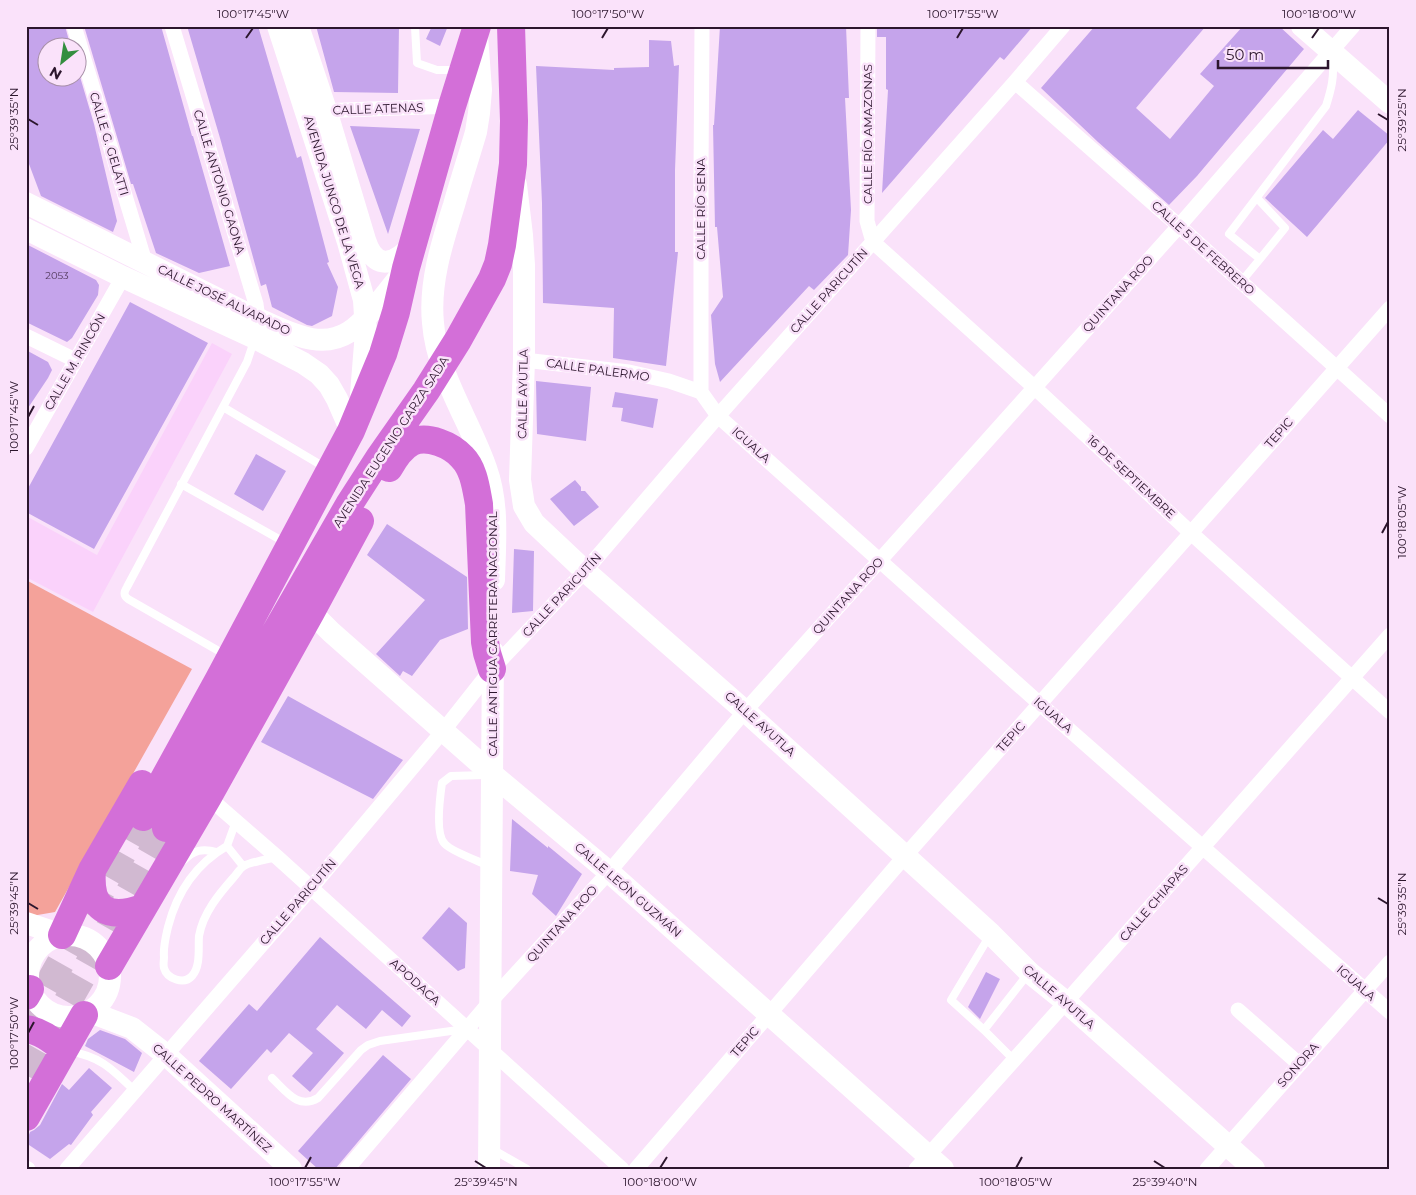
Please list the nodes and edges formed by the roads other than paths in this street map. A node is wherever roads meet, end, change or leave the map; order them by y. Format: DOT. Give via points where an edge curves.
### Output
graph roads {
  1 [pos="74,26"];
  2 [pos="172,26"];
  3 [pos="278,26"];
  4 [pos="298,26"];
  5 [pos="511,26"];
  6 [pos="702,26"];
  7 [pos="868,26"];
  8 [pos="1063,26"];
  9 [pos="1302,26"];
  10 [pos="1353,26"];
  11 [pos="415,27"];
  12 [pos="477,27"];
  13 [pos="1331,52"];
  14 [pos="463,70"];
  15 [pos="1015,82"];
  16 [pos="1390,103"];
  17 [pos="452,106"];
  18 [pos="316,111"];
  19 [pos="513,164"];
  20 [pos="1257,198"];
  21 [pos="27,202"];
  22 [pos="1179,226"];
  23 [pos="76,228"];
  24 [pos="26,229"];
  25 [pos="873,242"];
  26 [pos="65,248"];
  27 [pos="410,257"];
  28 [pos="1260,258"];
  29 [pos="145,262"];
  30 [pos="123,277"];
  31 [pos="1241,282"];
  32 [pos="360,286"];
  33 [pos="1390,308"];
  34 [pos="366,317"];
  35 [pos="257,328"];
  36 [pos="26,336"];
  37 [pos="324,340"];
  38 [pos="75,360"];
  39 [pos="524,360"];
  40 [pos="1336,368"];
  41 [pos="1034,387"];
  42 [pos="701,392"];
  43 [pos="223,407"];
  44 [pos="718,416"];
  45 [pos="1390,416"];
  46 [pos="356,421"];
  47 [pos="28,441"];
  48 [pos="330,470"];
  49 [pos="181,484"];
  50 [pos="377,490"];
  51 [pos="350,503"];
  52 [pos="1192,532"];
  53 [pos="325,546"];
  54 [pos="284,555"];
  55 [pos="880,560"];
  56 [pos="585,571"];
  57 [pos="314,607"];
  58 [pos="1390,635"];
  59 [pos="216,650"];
  60 [pos="492,669"];
  61 [pos="1352,678"];
  62 [pos="1040,704"];
  63 [pos="745,711"];
  64 [pos="1390,712"];
  65 [pos="444,731"];
  66 [pos="492,774"];
  67 [pos="208,797"];
  68 [pos="236,821"];
  69 [pos="227,846"];
  70 [pos="1203,846"];
  71 [pos="217,852"];
  72 [pos="905,856"];
  73 [pos="277,857"];
  74 [pos="244,866"];
  75 [pos="491,867"];
  76 [pos="92,870"];
  77 [pos="609,872"];
  78 [pos="311,888"];
  79 [pos="148,899"];
  80 [pos="26,923"];
  81 [pos="991,934"];
  82 [pos="62,935"];
  83 [pos="1390,962"];
  84 [pos="1030,973"];
  85 [pos="108,978"];
  86 [pos="28,984"];
  87 [pos="1364,990"];
  88 [pos="490,1002"];
  89 [pos="1066,1002"];
  90 [pos="1238,1010"];
  91 [pos="1390,1012"];
  92 [pos="87,1014"];
  93 [pos="770,1014"];
  94 [pos="26,1028"];
  95 [pos="132,1028"];
  96 [pos="467,1029"];
  97 [pos="984,1030"];
  98 [pos="490,1049"];
  99 [pos="64,1050"];
  100 [pos="165,1054"];
  101 [pos="1014,1060"];
  102 [pos="1299,1064"];
  103 [pos="272,1078"];
  104 [pos="134,1090"];
  105 [pos="26,1118"];
  106 [pos="1228,1145"];
  107 [pos="489,1158"];
  108 [pos="929,1164"];
  109 [pos="66,1169"];
  110 [pos="291,1169"];
  111 [pos="347,1169"];
  112 [pos="527,1169"];
  113 [pos="622,1169"];
  114 [pos="636,1169"];
  115 [pos="1207,1169"];
  116 [pos="1254,1169"];
  1 -- 29 [label="street, CALLE G. GELATTI"];
  2 -- 35 [label="street, CALLE ANTONIO GAONA" via="256,304"];
  3 -- 18 [label="street, AVENIDA JUNCO DE LA VEGA"];
  4 -- 18 [label="street, AVENIDA JUNCO DE LA VEGA"];
  5 -- 19 [label="highway, AVENIDA EUGENIO GARZA SADA"];
  6 -- 42 [label="street, CALLE RÍO SENA"];
  7 -- 25 [label="street, CALLE RÍO AMAZONAS" via="867,192"];
  8 -- 15 [label="street, CALLE PARICUTÍN"];
  9 -- 13 [label="street"];
  10 -- 13 [label="street, QUINTANA ROO"];
  11 -- 14 [label="lane" via="417,63 437,70"];
  12 -- 14 [label="highway, AVENIDA EUGENIO GARZA SADA"];
  12 -- 60 [label="street, CALLE ANTIGUA CARRETERA NACIONAL" via="481,90 479,113 438,260 432,314 439,358 490,483 495,522"];
  13 -- 16 [label="street"];
  13 -- 20 [label="lane" via="1333,84 1326,106"];
  13 -- 22 [label="street, QUINTANA ROO"];
  14 -- 17 [label="highway, AVENIDA EUGENIO GARZA SADA"];
  15 -- 22 [label="street, CALLE 5 DE FEBRERO"];
  15 -- 25 [label="street, CALLE PARICUTÍN"];
  17 -- 18 [label="street, CALLE ATENAS"];
  17 -- 27 [label="highway, AVENIDA EUGENIO GARZA SADA"];
  18 -- 27 [label="street, AVENIDA JUNCO DE LA VEGA" via="370,253 386,262 404,254"];
  18 -- 32 [label="street, AVENIDA JUNCO DE LA VEGA"];
  19 -- 39 [label="street, CALLE AYUTLA" via="524,265"];
  19 -- 51 [label="highway, AVENIDA EUGENIO GARZA SADA" via="502,245 492,279 426,391"];
  20 -- 28 [label="lane" via="1285,228"];
  20 -- 28 [label="lane" via="1229,234"];
  21 -- 23 [label="street, CALLE JOSÉ ALVARADO"];
  22 -- 31 [label="street, CALLE 5 DE FEBRERO"];
  22 -- 41 [label="street, QUINTANA ROO"];
  23 -- 26 [label="street"];
  23 -- 29 [label="street, CALLE JOSÉ ALVARADO"];
  24 -- 26 [label="street, CALLE JOSÉ ALVARADO"];
  25 -- 41 [label="street, 16 DE SEPTIEMBRE"];
  25 -- 44 [label="street, CALLE PARICUTÍN"];
  26 -- 30 [label="street, CALLE JOSÉ ALVARADO"];
  27 -- 34 [label="street, CALLE JOSÉ ALVARADO"];
  27 -- 46 [label="highway, AVENIDA EUGENIO GARZA SADA" via="383,354"];
  28 -- 31 [label="lane"];
  29 -- 35 [label="street, CALLE JOSÉ ALVARADO"];
  30 -- 35 [label="street, CALLE JOSÉ ALVARADO"];
  30 -- 38 [label="street, CALLE M. RINCÓN"];
  31 -- 40 [label="street, CALLE 5 DE FEBRERO"];
  32 -- 34 [label="street, AVENIDA JUNCO DE LA VEGA"];
  32 -- 37 [label="street" via="345,317"];
  33 -- 40 [label="street, TEPIC"];
  34 -- 37 [label="street, CALLE JOSÉ ALVARADO" via="349,332"];
  34 -- 46 [label="street, AVENIDA JUNCO DE LA VEGA"];
  35 -- 37 [label="street, CALLE JOSÉ ALVARADO"];
  35 -- 43 [label="lane" via="247,362"];
  35 -- 46 [label="street, CALLE JOSÉ ALVARADO" via="319,374"];
  36 -- 38 [label="street"];
  38 -- 47 [label="street, CALLE M. RINCÓN"];
  39 -- 42 [label="street, CALLE PALERMO" via="629,372"];
  39 -- 56 [label="street, CALLE AYUTLA" via="520,480 524,506 534,523"];
  40 -- 45 [label="street, CALLE 5 DE FEBRERO"];
  40 -- 52 [label="street, TEPIC"];
  41 -- 52 [label="street, 16 DE SEPTIEMBRE"];
  41 -- 55 [label="street, QUINTANA ROO"];
  42 -- 44 [label="street"];
  43 -- 48 [label="lane"];
  43 -- 49 [label="lane"];
  44 -- 55 [label="street, IGUALA"];
  44 -- 56 [label="street, CALLE PARICUTÍN"];
  46 -- 48 [label="highway, AVENIDA EUGENIO GARZA SADA"];
  48 -- 54 [label="highway, AVENIDA EUGENIO GARZA SADA"];
  49 -- 54 [label="lane"];
  49 -- 59 [label="lane" via="124,594"];
  50 -- 51 [label="highway"];
  50 -- 57 [label="highway"];
  50 -- 60 [label="highway" via="398,454 412,442 434,441 463,457 476,486 485,642"];
  51 -- 53 [label="highway, AVENIDA EUGENIO GARZA SADA"];
  52 -- 61 [label="street, 16 DE SEPTIEMBRE"];
  52 -- 62 [label="street, TEPIC"];
  53 -- 54 [label="highway, AVENIDA EUGENIO GARZA SADA" via="236,701 154,823 219,679"];
  53 -- 57 [label="highway"];
  54 -- 59 [label="highway" via="253,590"];
  55 -- 62 [label="street, IGUALA"];
  55 -- 63 [label="street, QUINTANA ROO"];
  56 -- 60 [label="street, CALLE PARICUTÍN"];
  56 -- 63 [label="street, CALLE AYUTLA"];
  57 -- 65 [label="street, CALLE LEÓN GUZMÁN" via="330,632"];
  57 -- 67 [label="highway"];
  58 -- 61 [label="street, CALLE CHIAPAS"];
  59 -- 76 [label="highway"];
  60 -- 65 [label="street, CALLE PARICUTÍN"];
  60 -- 66 [label="street, CALLE ANTIGUA CARRETERA NACIONAL"];
  61 -- 64 [label="street, 16 DE SEPTIEMBRE"];
  61 -- 70 [label="street, CALLE CHIAPAS"];
  62 -- 70 [label="street, IGUALA"];
  62 -- 72 [label="street, TEPIC"];
  63 -- 72 [label="street, CALLE AYUTLA"];
  63 -- 77 [label="street, QUINTANA ROO"];
  65 -- 66 [label="street, CALLE LEÓN GUZMÁN"];
  65 -- 78 [label="street, CALLE PARICUTÍN"];
  66 -- 75 [label="street, CALLE ANTIGUA CARRETERA NACIONAL"];
  66 -- 75 [label="lane" via="451,776 442,783 439,808 440,838 446,846"];
  66 -- 77 [label="street, CALLE LEÓN GUZMÁN"];
  67 -- 68 [label="street, APODACA"];
  67 -- 79 [label="highway"];
  68 -- 69 [label="lane"];
  68 -- 73 [label="street, APODACA"];
  69 -- 71 [label="lane"];
  69 -- 74 [label="lane"];
  70 -- 87 [label="street, IGUALA"];
  70 -- 89 [label="street, CALLE CHIAPAS"];
  71 -- 74 [label="lane" via="185,885 170,918 164,968 172,978 180,981 193,974 205,917"];
  71 -- 79 [label="lane" via="202,849 191,854"];
  72 -- 81 [label="street, CALLE AYUTLA"];
  72 -- 93 [label="street, TEPIC"];
  73 -- 74 [label="lane"];
  73 -- 78 [label="street, APODACA"];
  75 -- 88 [label="street, CALLE ANTIGUA CARRETERA NACIONAL"];
  76 -- 79 [label="highway" via="94,898 110,912 124,913"];
  76 -- 82 [label="highway"];
  77 -- 88 [label="street, QUINTANA ROO"];
  77 -- 93 [label="street, CALLE LEÓN GUZMÁN"];
  78 -- 96 [label="street, APODACA"];
  78 -- 100 [label="street, CALLE PARICUTÍN"];
  79 -- 85 [label="highway"];
  80 -- 82 [label="street"];
  81 -- 84 [label="street, CALLE AYUTLA"];
  81 -- 97 [label="lane" via="951,1000"];
  82 -- 85 [label="street" via="77,936 97,947 105,956"];
  82 -- 86 [label="street" via="37,950 31,961"];
  83 -- 87 [label="street, SONORA"];
  84 -- 89 [label="street, CALLE AYUTLA"];
  84 -- 97 [label="lane"];
  85 -- 92 [label="street" via="101,1002"];
  85 -- 95 [label="street, CALLE PEDRO MARTÍNEZ"];
  86 -- 92 [label="street" via="35,999 54,1015"];
  87 -- 91 [label="street, IGUALA"];
  87 -- 102 [label="street, SONORA"];
  88 -- 96 [label="street, QUINTANA ROO"];
  88 -- 98 [label="street, CALLE ANTIGUA CARRETERA NACIONAL"];
  89 -- 101 [label="street, CALLE CHIAPAS"];
  89 -- 106 [label="street, CALLE AYUTLA"];
  90 -- 102 [label="street"];
  92 -- 95 [label="street, CALLE PEDRO MARTÍNEZ"];
  92 -- 99 [label="highway"];
  93 -- 108 [label="street, CALLE LEÓN GUZMÁN"];
  93 -- 114 [label="street, TEPIC"];
  94 -- 99 [label="highway"];
  95 -- 100 [label="street, CALLE PEDRO MARTÍNEZ"];
  96 -- 98 [label="street, APODACA"];
  96 -- 103 [label="lane" via="368,1045 311,1102 296,1100"];
  96 -- 111 [label="street, QUINTANA ROO"];
  97 -- 101 [label="lane"];
  98 -- 107 [label="street, CALLE ANTIGUA CARRETERA NACIONAL"];
  98 -- 113 [label="street, APODACA"];
  99 -- 104 [label="lane" via="98,1059"];
  99 -- 105 [label="highway"];
  100 -- 104 [label="street, CALLE PARICUTÍN"];
  100 -- 110 [label="street, CALLE PEDRO MARTÍNEZ"];
  101 -- 108 [label="street, CALLE CHIAPAS"];
  102 -- 106 [label="street, SONORA"];
  104 -- 109 [label="street, CALLE PARICUTÍN"];
  106 -- 115 [label="street, SONORA"];
  106 -- 116 [label="street, CALLE AYUTLA"];
  107 -- 112 [label="lane"];
}
